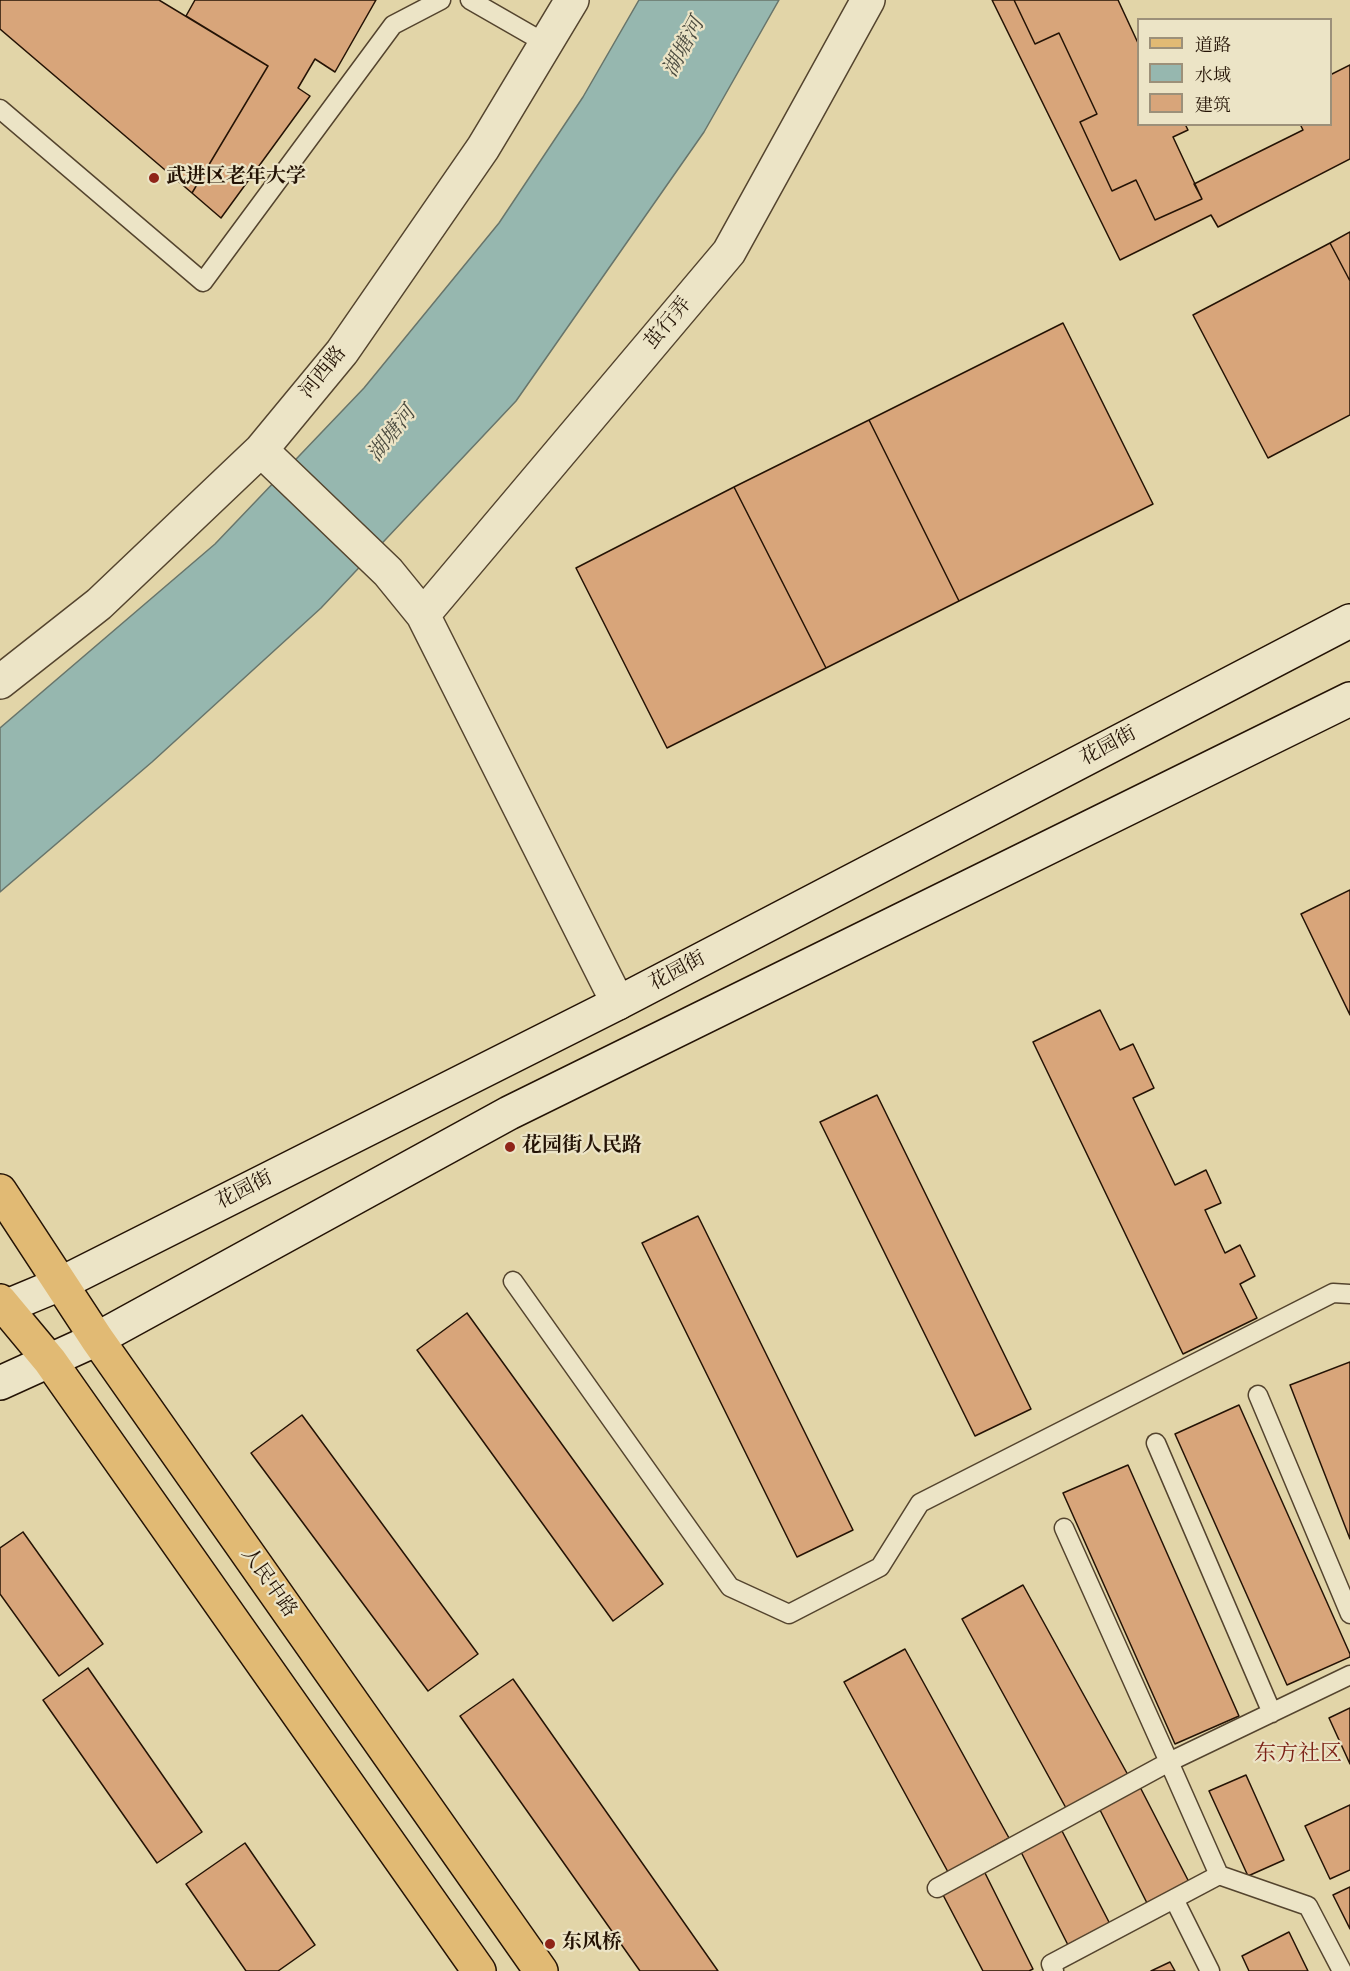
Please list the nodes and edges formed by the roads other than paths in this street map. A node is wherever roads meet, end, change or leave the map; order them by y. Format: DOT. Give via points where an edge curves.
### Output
graph roads {
  1 [pos="441,0"];
  2 [pos="470,0"];
  3 [pos="572,0"];
  4 [pos="868,0"];
  5 [pos="545,43"];
  6 [pos="0,108"];
  7 [pos="270,459"];
  8 [pos="423,615"];
  9 [pos="1350,621"];
  10 [pos="0,682"];
  11 [pos="1350,699"];
  12 [pos="618,1003"];
  13 [pos="0,1191"];
  14 [pos="513,1281"];
  15 [pos="60,1284"];
  16 [pos="1350,1294"];
  17 [pos="1,1306"];
  18 [pos="97,1339"];
  19 [pos="50,1361"];
  20 [pos="0,1383"];
  21 [pos="1258,1395"];
  22 [pos="1156,1443"];
  23 [pos="1064,1528"];
  24 [pos="1350,1614"];
  25 [pos="1350,1675"];
  26 [pos="1272,1713"];
  27 [pos="1168,1762"];
  28 [pos="1219,1875"];
  29 [pos="937,1888"];
  30 [pos="1174,1899"];
  31 [pos="479,1971"];
  32 [pos="541,1971"];
  33 [pos="1054,1971"];
  34 [pos="1210,1971"];
  35 [pos="1342,1971"];
  1 -- 6 [label="lane" via="393,25 203,282"];
  2 -- 5 [label="lane"];
  3 -- 5 [label="main road, 河西路"];
  4 -- 8 [label="main road, 茧行弄" via="729,252"];
  5 -- 7 [label="main road, 河西路" via="483,148"];
  7 -- 8 [label="main road" via="388,572"];
  7 -- 10 [label="main road, 河西路"];
  8 -- 12 [label="main road"];
  9 -- 12 [label="main road, 花园街"];
  11 -- 18 [label="main road" via="509,1113"];
  12 -- 15 [label="main road, 花园街"];
  13 -- 15 [label="main road, 人民中路"];
  14 -- 16 [label="lane" via="730,1587 789,1614 880,1567 920,1503 1333,1293"];
  15 -- 17 [label="main road, 花园街"];
  15 -- 18 [label="main road, 人民中路"];
  17 -- 19 [label="main road"];
  18 -- 19 [label="main road"];
  18 -- 32 [label="main road, 人民中路"];
  19 -- 20 [label="main road"];
  19 -- 31 [label="main road"];
  21 -- 24 [label="lane"];
  22 -- 26 [label="lane"];
  23 -- 27 [label="lane"];
  25 -- 26 [label="lane"];
  26 -- 27 [label="lane"];
  27 -- 28 [label="lane"];
  27 -- 29 [label="lane"];
  28 -- 30 [label="lane"];
  28 -- 35 [label="lane" via="1308,1906"];
  30 -- 33 [label="lane" via="1051,1964"];
  30 -- 34 [label="lane"];
}
